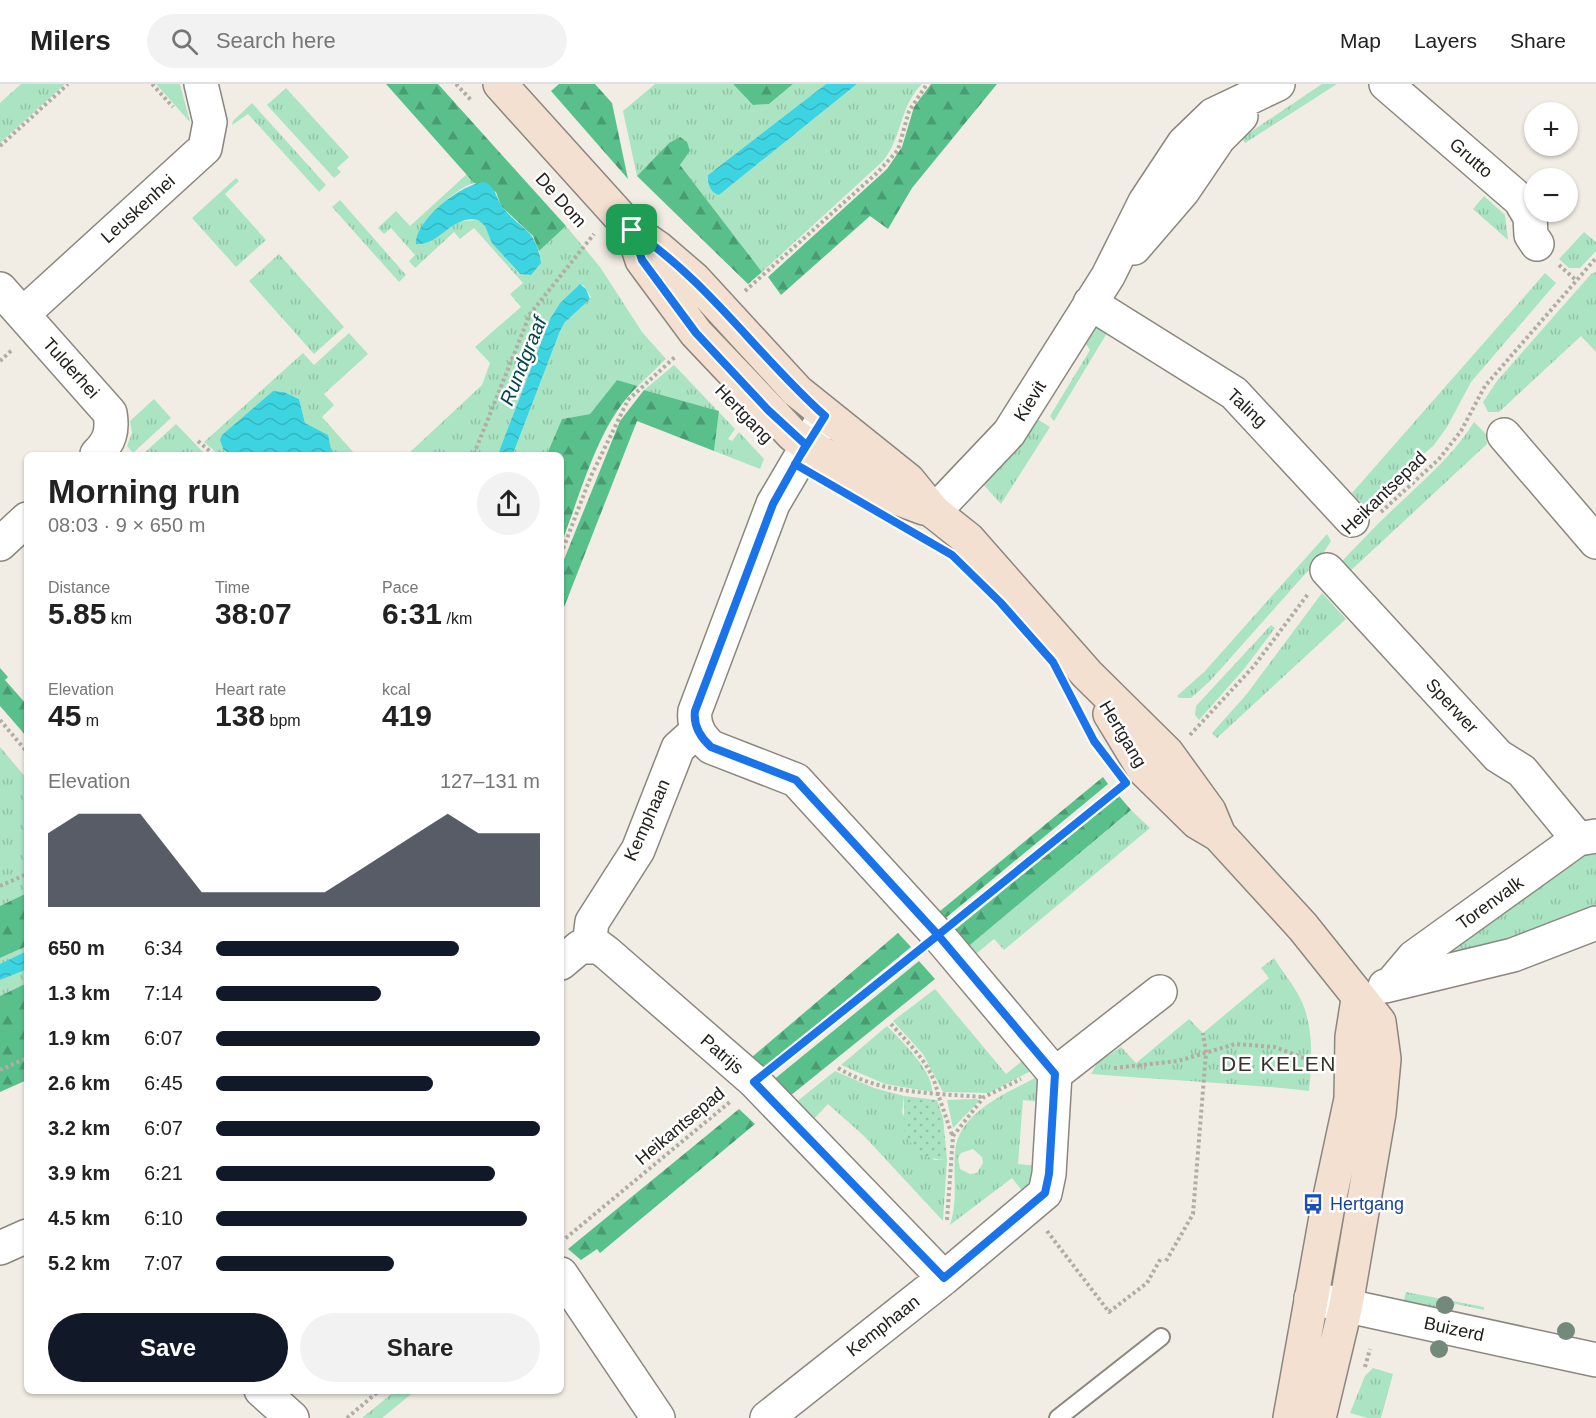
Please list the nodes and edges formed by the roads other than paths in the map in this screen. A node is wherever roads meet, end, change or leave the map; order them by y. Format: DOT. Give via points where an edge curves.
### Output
graph roads {
  1 [pos="201,84"];
  2 [pos="501,84"];
  3 [pos="1386,84"];
  4 [pos="1273,87"];
  5 [pos="632,230"];
  6 [pos="1537,244"];
  7 [pos="0,289"];
  8 [pos="1090,303"];
  9 [pos="724,309"];
  10 [pos="23,314"];
  11 [pos="696,333"];
  12 [pos="825,416"];
  13 [pos="1504,435"];
  14 [pos="806,445"];
  15 [pos="100,452"];
  16 [pos="934,512"];
  17 [pos="1366,517"];
  18 [pos="24,522"];
  19 [pos="1596,542"];
  20 [pos="0,544"];
  21 [pos="1327,570"];
  22 [pos="698,730"];
  23 [pos="1587,838"];
  24 [pos="1596,923"];
  25 [pos="589,946"];
  26 [pos="564,960"];
  27 [pos="1392,983"];
  28 [pos="1160,992"];
  29 [pos="1358,999"];
  30 [pos="1052,1070"];
  31 [pos="24,1237"];
  32 [pos="0,1248"];
  33 [pos="564,1278"];
  34 [pos="944,1278"];
  35 [pos="1311,1298"];
  36 [pos="1346,1305"];
  37 [pos="1161,1337"];
  38 [pos="1596,1360"];
  39 [pos="265,1394"];
  40 [pos="292,1418"];
  41 [pos="658,1418"];
  42 [pos="767,1418"];
  43 [pos="1058,1418"];
  44 [pos="1290,1418"];
  45 [pos="1319,1418"];
  1 -- 10 [label="street, Leuskenhei" via="210,122 205,148"];
  2 -- 5 [label="street, De Dom"];
  3 -- 6 [label="street, Grutto" via="1520,200 1530,217"];
  4 -- 8 [label="street, Kievit" via="1219,138 1167,212 1108,276"];
  5 -- 9 [label="street, De Dom" via="658,248"];
  5 -- 11 [label="street, De Dom" via="642,260"];
  7 -- 10 [label="street, Tulderhei"];
  8 -- 16 [label="street, Kievit" via="1009,433"];
  8 -- 17 [label="street, Taling" via="1234,393"];
  9 -- 12 [label="street, Hertgang" via="797,391"];
  10 -- 15 [label="street, Tulderhei" via="110,413 113,430"];
  11 -- 14 [label="street, Hertgang"];
  12 -- 14 [label="street"];
  12 -- 16 [label="street, Hertgang" via="908,480"];
  13 -- 19 [label="street"];
  14 -- 16 [label="street, Hertgang" via="897,498"];
  14 -- 22 [label="street" via="773,504 695,711"];
  16 -- 29 [label="street, Hertgang" via="968,539 1087,674 1167,753 1209,811 1219,835 1342,973"];
  18 -- 20 [label="street"];
  21 -- 23 [label="street, Sperwer" via="1498,756 1522,771"];
  22 -- 25 [label="street, Kemphaan" via="678,748 638,850 592,922"];
  22 -- 30 [label="street" via="711,747 796,780 938,935"];
  23 -- 27 [label="street, Torenvalk" via="1414,957"];
  24 -- 27 [label="street, Torenvalk" via="1513,956"];
  25 -- 26 [label="street" via="580,947"];
  25 -- 34 [label="street, Patrijs" via="607,953 754,1082"];
  27 -- 29 [label="street, Torenvalk"];
  28 -- 30 [label="street"];
  29 -- 35 [label="street" via="1352,1037 1351,1099"];
  29 -- 36 [label="street, Hertgang" via="1379,1022 1384,1059"];
  30 -- 34 [label="street, Kemphaan" via="1045,1193"];
  31 -- 32 [label="street"];
  33 -- 41 [label="street"];
  34 -- 42 [label="street, Kemphaan"];
  35 -- 36 [label="street, Buizerd"];
  35 -- 44 [label="street"];
  36 -- 38 [label="street, Buizerd"];
  36 -- 45 [label="street, Hertgang"];
  37 -- 43 [label="lane"];
  39 -- 40 [label="street"];
}
